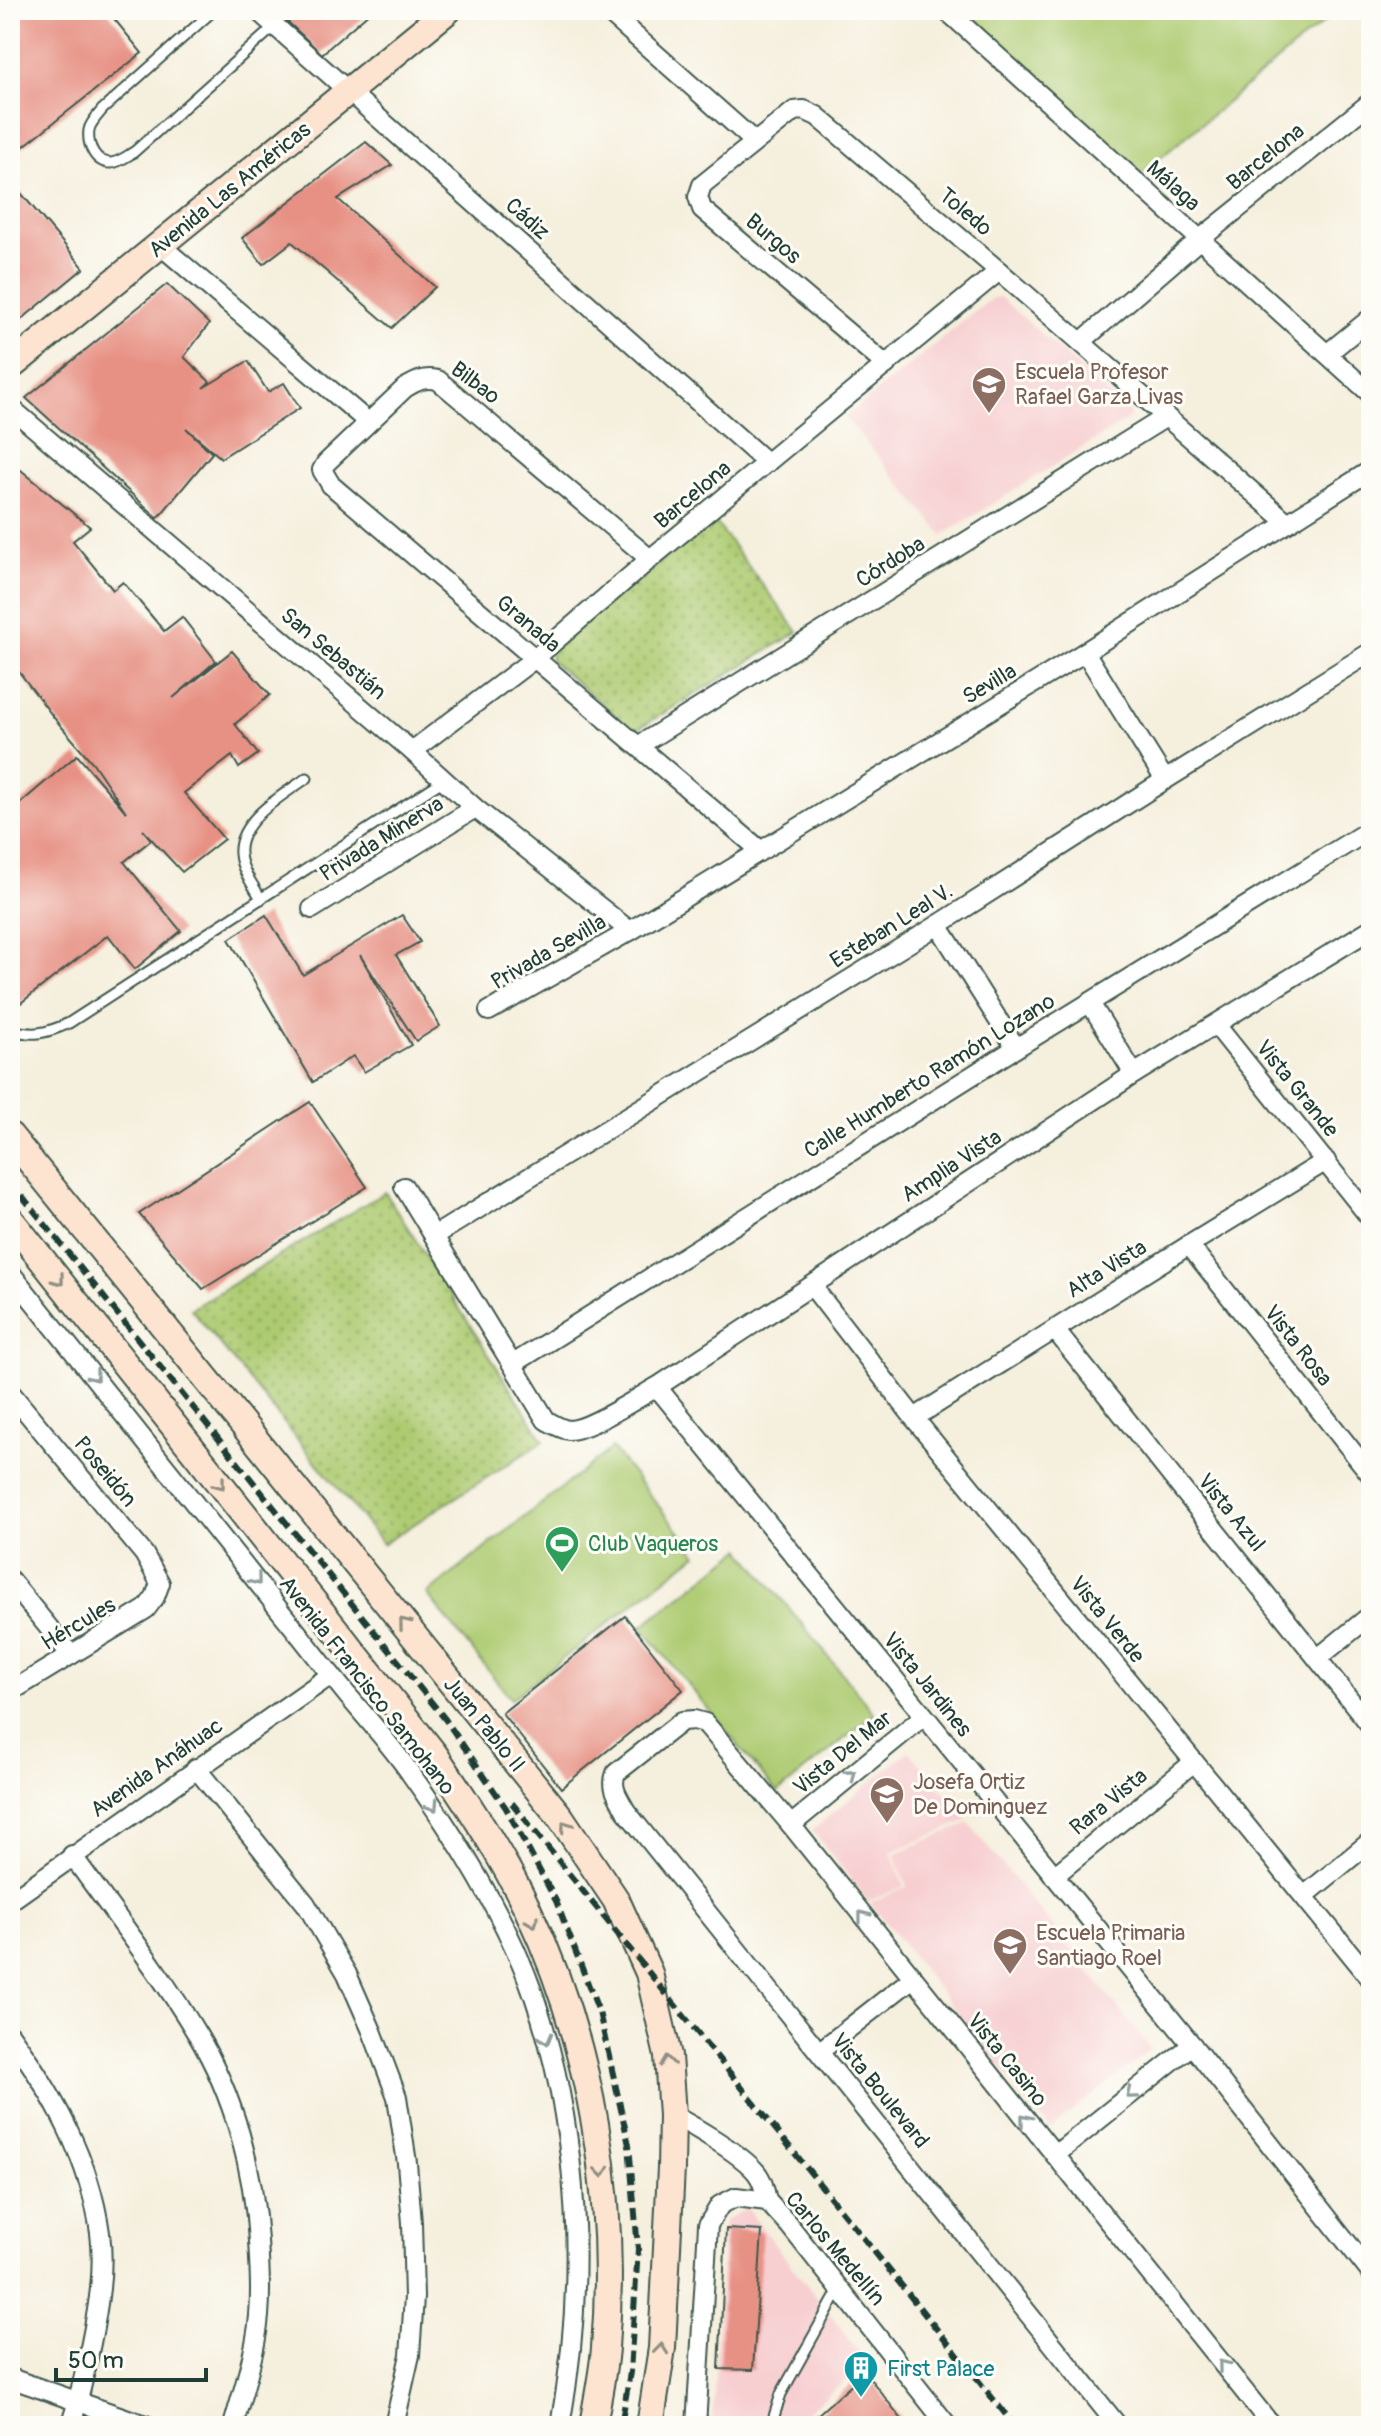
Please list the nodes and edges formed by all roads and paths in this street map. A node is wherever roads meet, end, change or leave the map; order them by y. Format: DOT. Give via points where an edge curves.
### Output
graph roads {
  1 [pos="214,10"];
  2 [pos="257,10"];
  3 [pos="448,10"];
  4 [pos="606,10"];
  5 [pos="946,10"];
  6 [pos="275,26"];
  7 [pos="349,91"];
  8 [pos="1371,102"];
  9 [pos="755,142"];
  10 [pos="1199,240"];
  11 [pos="160,245"];
  12 [pos="999,271"];
  13 [pos="1371,318"];
  14 [pos="1081,342"];
  15 [pos="1328,353"];
  16 [pos="886,365"];
  17 [pos="10,367"];
  18 [pos="1371,394"];
  19 [pos="10,407"];
  20 [pos="1166,417"];
  21 [pos="368,422"];
  22 [pos="767,463"];
  23 [pos="1371,470"];
  24 [pos="1288,523"];
  25 [pos="650,559"];
  26 [pos="1085,652"];
  27 [pos="1371,652"];
  28 [pos="534,659"];
  29 [pos="638,746"];
  30 [pos="412,751"];
  31 [pos="307,778"];
  32 [pos="444,780"];
  33 [pos="1165,780"];
  34 [pos="475,808"];
  35 [pos="1371,829"];
  36 [pos="760,850"];
  37 [pos="261,899"];
  38 [pos="312,909"];
  39 [pos="938,925"];
  40 [pos="1371,929"];
  41 [pos="630,931"];
  42 [pos="1090,1003"];
  43 [pos="489,1011"];
  44 [pos="1216,1025"];
  45 [pos="10,1029"];
  46 [pos="1016,1048"];
  47 [pos="1134,1074"];
  48 [pos="10,1136"];
  49 [pos="1326,1161"];
  50 [pos="404,1187"];
  51 [pos="10,1219"];
  52 [pos="1371,1219"];
  53 [pos="434,1236"];
  54 [pos="1189,1245"];
  55 [pos="10,1272"];
  56 [pos="812,1286"];
  57 [pos="1055,1330"];
  58 [pos="513,1364"];
  59 [pos="657,1387"];
  60 [pos="10,1392"];
  61 [pos="914,1418"];
  62 [pos="1371,1475"];
  63 [pos="10,1580"];
  64 [pos="160,1583"];
  65 [pos="1371,1615"];
  66 [pos="71,1655"];
  67 [pos="1318,1658"];
  68 [pos="331,1675"];
  69 [pos="10,1692"];
  70 [pos="924,1716"];
  71 [pos="1371,1726"];
  72 [pos="1194,1762"];
  73 [pos="196,1768"];
  74 [pos="613,1781"];
  75 [pos="791,1825"];
  76 [pos="1371,1841"];
  77 [pos="72,1855"];
  78 [pos="1054,1876"];
  79 [pos="1304,1896"];
  80 [pos="10,1901"];
  81 [pos="913,1978"];
  82 [pos="1371,1979"];
  83 [pos="10,2034"];
  84 [pos="1192,2045"];
  85 [pos="820,2051"];
  86 [pos="672,2115"];
  87 [pos="1055,2155"];
  88 [pos="767,2201"];
  89 [pos="1371,2273"];
  90 [pos="840,2288"];
  91 [pos="10,2378"];
  92 [pos="79,2402"];
  93 [pos="70,2426"];
  94 [pos="148,2426"];
  95 [pos="233,2426"];
  96 [pos="394,2426"];
  97 [pos="560,2426"];
  98 [pos="593,2426"];
  99 [pos="650,2426"];
  100 [pos="696,2426"];
  101 [pos="771,2426"];
  102 [pos="948,2426"];
  103 [pos="1118,2426"];
  104 [pos="1272,2426"];
  1 -- 6 [label="lane" via="103,109 89,127 96,157 108,163 134,152"];
  2 -- 6 [label="street, Cádiz"];
  3 -- 7 [label="main road, Avenida Las Américas"];
  4 -- 9 [label="street"];
  5 -- 10 [label="street, Málaga"];
  6 -- 7 [label="street, Cádiz"];
  7 -- 11 [label="main road, Avenida Las Américas"];
  7 -- 22 [label="street, Cádiz"];
  8 -- 10 [label="street, Barcelona"];
  9 -- 12 [label="street, Toledo" via="794,111 817,116"];
  9 -- 16 [label="street, Burgos" via="702,185 702,209"];
  10 -- 14 [label="street, Barcelona"];
  10 -- 15 [label="street, Málaga"];
  11 -- 17 [label="main road, Avenida Las Américas"];
  11 -- 21 [label="street"];
  12 -- 14 [label="street, Toledo"];
  12 -- 16 [label="street, Barcelona"];
  13 -- 15 [label="street"];
  14 -- 20 [label="street, Toledo"];
  15 -- 18 [label="street, Málaga"];
  16 -- 22 [label="street, Barcelona"];
  19 -- 30 [label="street, San Sebastián"];
  20 -- 24 [label="street, Toledo"];
  20 -- 29 [label="street, Córdoba"];
  21 -- 25 [label="street, Bilbao" via="416,381 438,380"];
  21 -- 28 [label="street, Granada" via="326,463 325,477"];
  22 -- 25 [label="street, Barcelona"];
  23 -- 24 [label="street, Sevilla"];
  24 -- 26 [label="street, Sevilla"];
  25 -- 28 [label="street, Barcelona"];
  26 -- 33 [label="street"];
  26 -- 36 [label="street, Sevilla"];
  27 -- 33 [label="street, Esteban Leal V."];
  28 -- 29 [label="street, Granada"];
  28 -- 30 [label="street, Barcelona"];
  29 -- 36 [label="street, Granada"];
  30 -- 32 [label="street, San Sebastián"];
  31 -- 37 [label="lane" via="259,814 242,841 243,867"];
  32 -- 34 [label="street, San Sebastián"];
  32 -- 37 [label="lane"];
  33 -- 39 [label="street, Esteban Leal V."];
  34 -- 38 [label="street, Privada Minerva"];
  34 -- 41 [label="street, San Sebastián"];
  35 -- 42 [label="street, Calle Humberto Ramón Lozano"];
  36 -- 41 [label="street, Sevilla"];
  37 -- 45 [label="lane" via="69,1023 46,1033 26,1035"];
  39 -- 46 [label="street"];
  39 -- 53 [label="street, Esteban Leal V."];
  40 -- 44 [label="street, Amplia Vista"];
  41 -- 43 [label="street, Privada Sevilla"];
  42 -- 46 [label="street, Calle Humberto Ramón Lozano"];
  42 -- 47 [label="street"];
  44 -- 47 [label="street, Amplia Vista"];
  44 -- 49 [label="street, Vista Grande"];
  46 -- 58 [label="street, Calle Humberto Ramón Lozano"];
  47 -- 56 [label="street, Amplia Vista"];
  86 -- 48 [label="main road, Juan Pablo II, one-way" via="668,2056 649,1973 616,1900 561,1818"];
  49 -- 52 [label="street, Vista Grande"];
  49 -- 54 [label="street, Alta Vista"];
  50 -- 53 [label="street"];
  51 -- 98 [label="main road, one-way" via="434,1754 484,1828 528,1910 562,1995 586,2078 602,2167 608,2251 605,2350"];
  53 -- 58 [label="street"];
  54 -- 57 [label="street, Alta Vista"];
  54 -- 62 [label="street, Vista Rosa"];
  55 -- 68 [label="street, Avenida Francisco Samohano, one-way"];
  56 -- 59 [label="street, Amplia Vista"];
  56 -- 61 [label="street, Vista Verde"];
  57 -- 61 [label="street, Alta Vista"];
  57 -- 67 [label="street, Vista Azul"];
  58 -- 59 [label="street, Amplia Vista" via="546,1420 569,1430 585,1427"];
  59 -- 70 [label="street, Vista Jardines"];
  60 -- 64 [label="street, Poseidón" via="144,1554"];
  61 -- 72 [label="street, Vista Verde"];
  63 -- 66 [label="street"];
  64 -- 66 [label="street, Hércules" via="146,1609"];
  65 -- 67 [label="street"];
  66 -- 69 [label="street, Hércules"];
  67 -- 71 [label="street, Vista Azul"];
  68 -- 73 [label="street, Avenida Anáhuac"];
  68 -- 97 [label="street, Avenida Francisco Samohano, one-way" via="435,1809 491,1901 534,1996 570,2148 574,2294"];
  75 -- 70 [label="street, Vista Del Mar, one-way"];
  70 -- 78 [label="street, Vista Jardines"];
  72 -- 78 [label="street, Rara Vista"];
  72 -- 79 [label="street, Vista Verde"];
  73 -- 77 [label="street, Avenida Anáhuac"];
  73 -- 96 [label="street" via="306,1904 347,1974 397,2097 411,2208 414,2297 410,2355"];
  74 -- 75 [label="street, Vista Casino" via="616,1773 682,1721 694,1720 705,1723"];
  74 -- 85 [label="street, Vista Boulevard" via="626,1811"];
  81 -- 75 [label="street, Vista Casino, one-way"];
  76 -- 79 [label="street"];
  77 -- 80 [label="street, Avenida Anáhuac"];
  77 -- 95 [label="street" via="199,2036 248,2163 261,2277 257,2337"];
  78 -- 84 [label="street, Vista Jardines"];
  79 -- 82 [label="street, Vista Verde"];
  81 -- 85 [label="street"];
  87 -- 81 [label="street, Vista Casino, one-way"];
  83 -- 92 [label="street" via="64,2118 85,2170 100,2234 100,2297"];
  84 -- 87 [label="street, one-way"];
  84 -- 89 [label="street, Vista Jardines"];
  85 -- 103 [label="street, Vista Boulevard"];
  86 -- 88 [label="street" via="754,2169"];
  99 -- 86 [label="main road, Juan Pablo II, one-way" via="662,2348"];
  104 -- 87 [label="street, Vista Casino, one-way"];
  88 -- 90 [label="street, Carlos Medellín"];
  88 -- 100 [label="street, Carlos Medellín" via="736,2197 720,2205 708,2225"];
  90 -- 101 [label="lane" via="781,2394"];
  90 -- 102 [label="street, Carlos Medellín"];
  91 -- 92 [label="street"];
  92 -- 93 [label="street"];
  92 -- 94 [label="street"];
}
